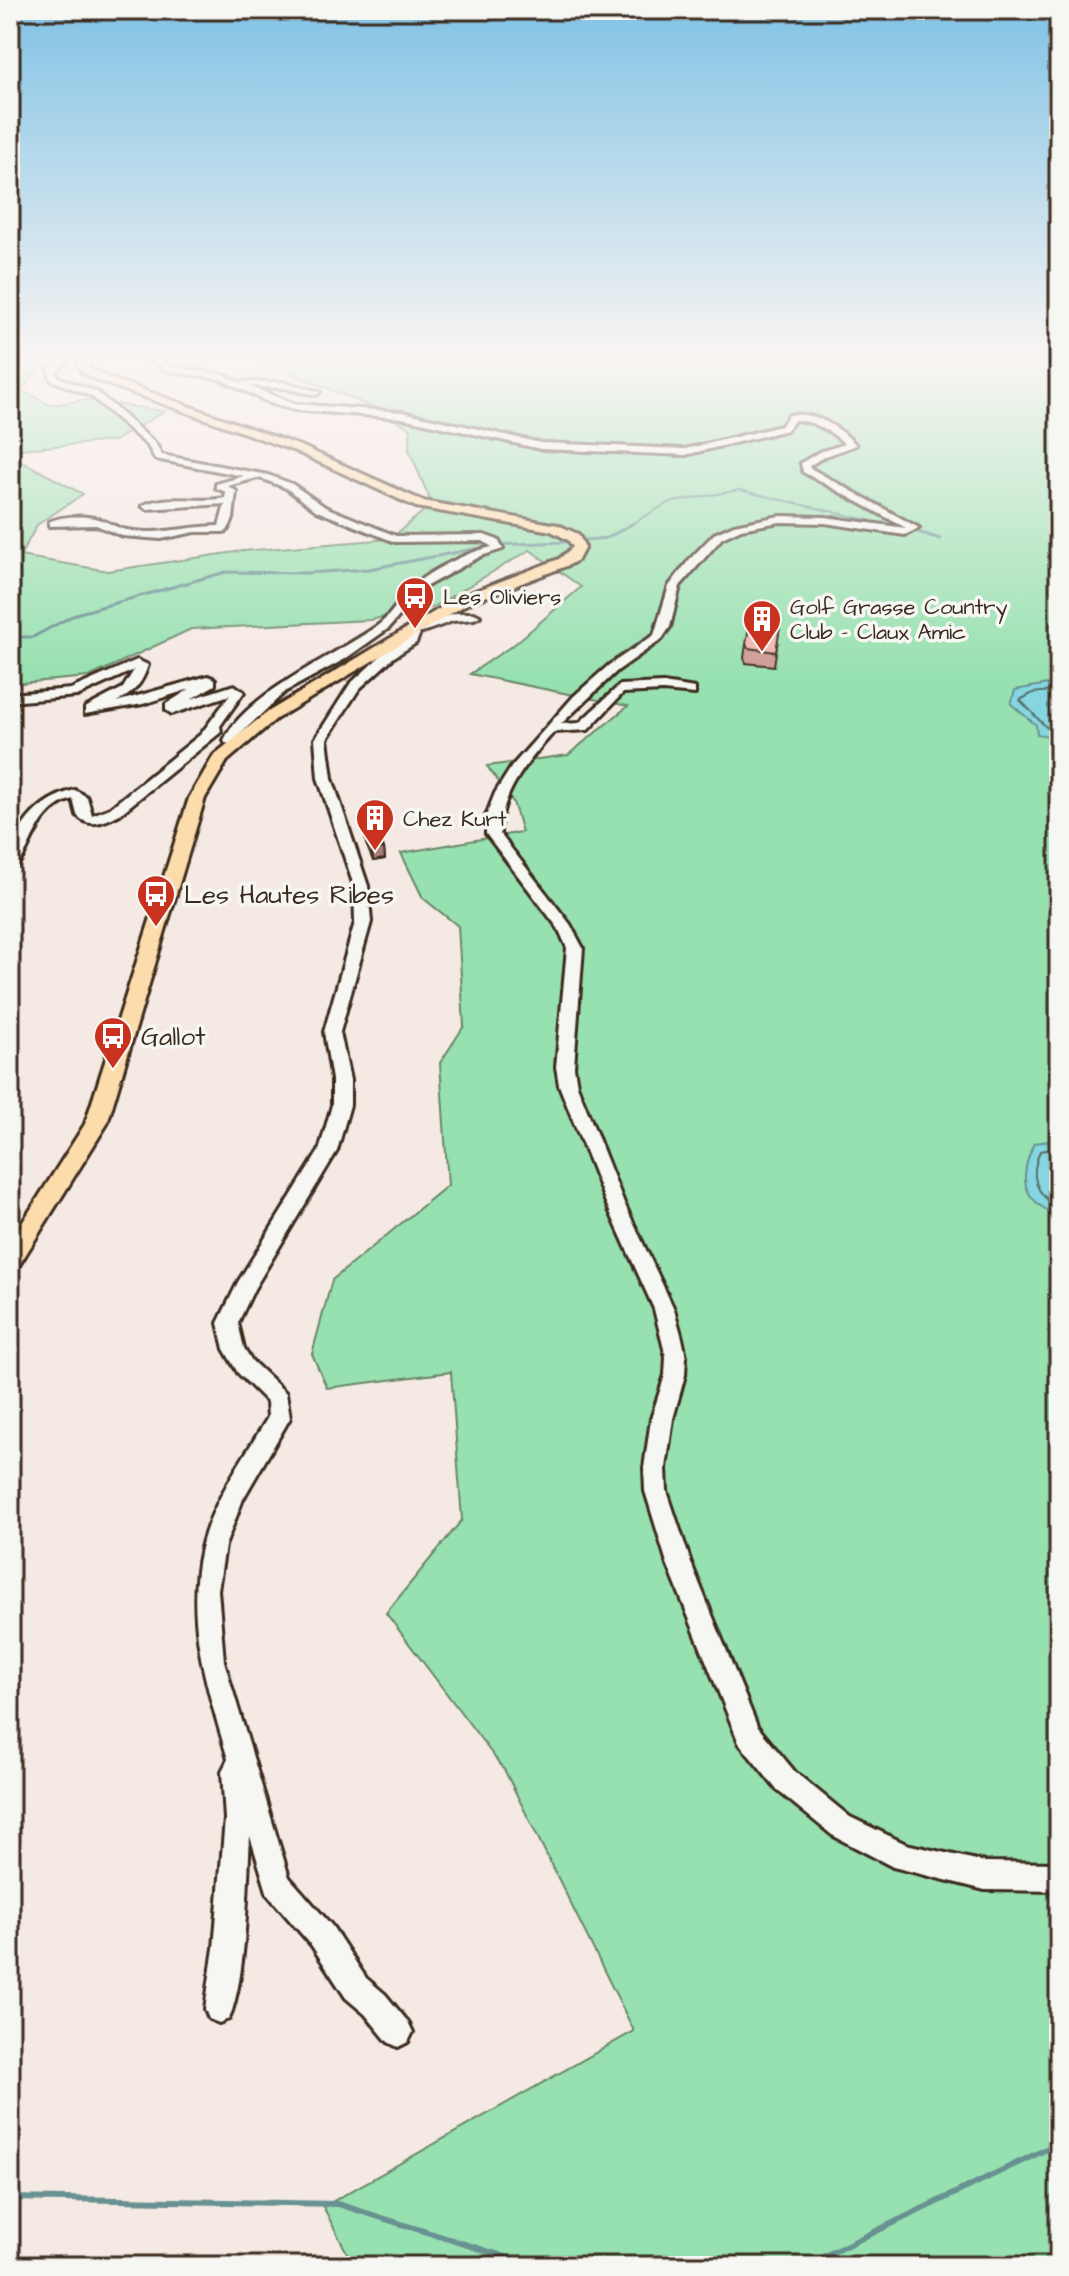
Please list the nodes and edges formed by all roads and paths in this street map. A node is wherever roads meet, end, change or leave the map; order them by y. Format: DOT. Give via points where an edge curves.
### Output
graph roads {
  1 [pos="195,463"];
  2 [pos="330,463"];
  3 [pos="806,463"];
  4 [pos="258,474"];
  5 [pos="229,500"];
  6 [pos="147,506"];
  7 [pos="53,524"];
  8 [pos="474,616"];
  9 [pos="415,630"];
  10 [pos="691,691"];
  11 [pos="276,693"];
  12 [pos="10,698"];
  13 [pos="551,728"];
  14 [pos="207,735"];
  15 [pos="237,743"];
  16 [pos="10,866"];
  17 [pos="10,1261"];
  18 [pos="243,1760"];
  19 [pos="1059,1877"];
  20 [pos="219,2009"];
  21 [pos="398,2032"];
  1 -- 4 [label="street"];
  2 -- 9 [label="main road" via="420,504 554,528 578,543 578,551 564,562 480,592"];
  3 -- 13 [label="street" via="806,470 909,530 794,519 750,525 716,537 674,584 660,635 611,670"];
  4 -- 5 [label="street" via="219,486 231,491"];
  4 -- 11 [label="street" via="289,486 321,509 395,539 484,538 498,549 478,553 419,586 385,626"];
  5 -- 6 [label="street"];
  5 -- 7 [label="street" via="223,529 161,536 122,533 98,522"];
  8 -- 9 [label="street" via="454,615"];
  9 -- 15 [label="main road" via="271,716"];
  9 -- 18 [label="street" via="412,641 354,687 321,739 325,778 361,886 363,922 332,1032 341,1105 328,1151 228,1323 234,1349 278,1399 279,1409 218,1533 206,1590 212,1661"];
  10 -- 13 [label="street" via="620,689 583,727"];
  11 -- 14 [label="street"];
  11 -- 15 [label="street" via="234,732 230,740"];
  12 -- 14 [label="street" via="73,693 142,665 131,690 89,711 208,680 170,707 238,692"];
  13 -- 19 [label="street" via="526,754 497,800 490,827 575,948 568,1085 664,1309 676,1357 655,1468 659,1502 748,1734 786,1781 841,1826 903,1857 985,1876"];
  14 -- 16 [label="street" via="141,794 98,820 82,813 80,797 62,796 31,824"];
  15 -- 17 [label="main road" via="212,770 197,798 96,1124"];
  18 -- 20 [label="street" via="235,1771 238,1819"];
  18 -- 21 [label="street" via="278,1885 322,1936 356,1988"];
}
